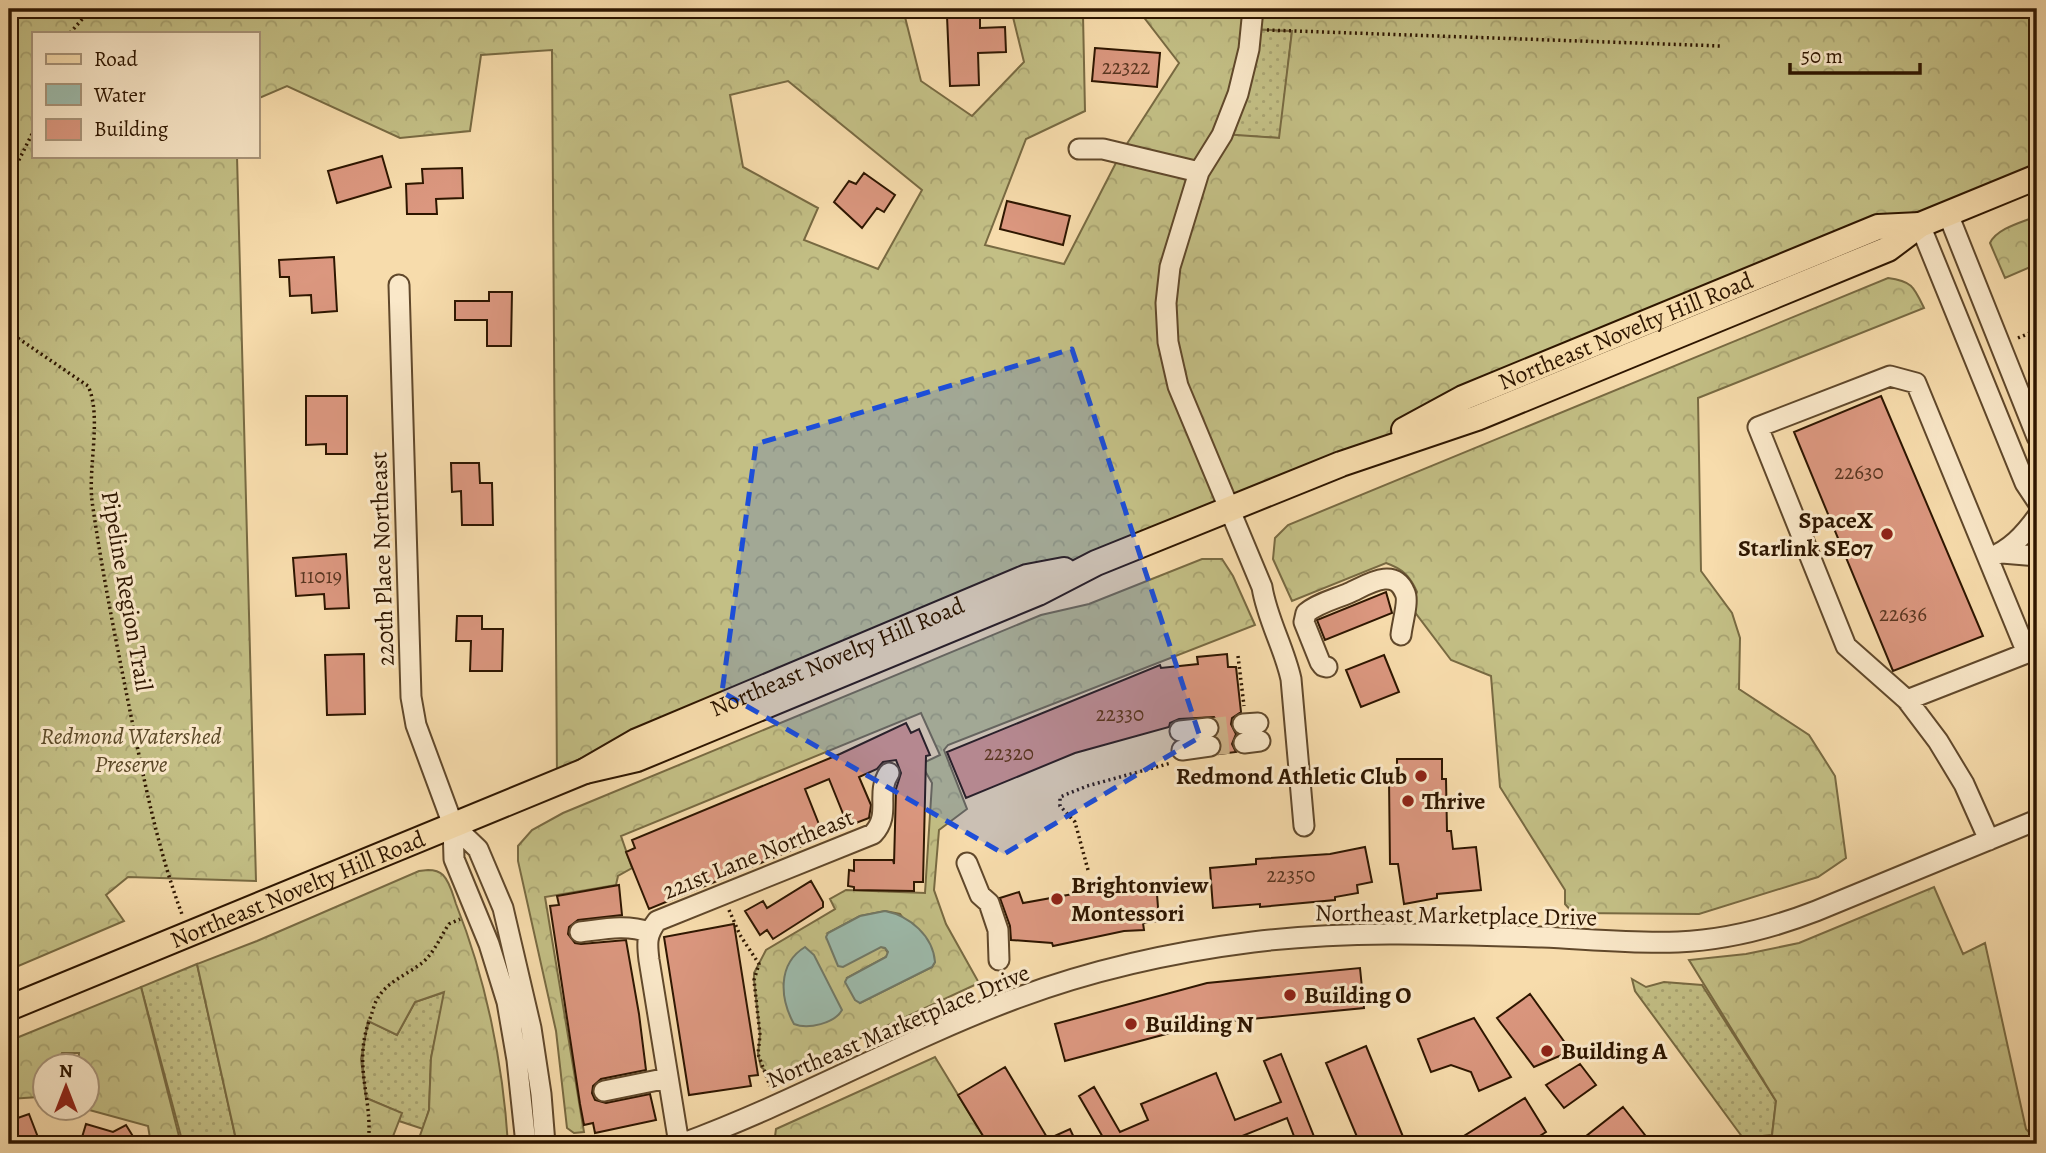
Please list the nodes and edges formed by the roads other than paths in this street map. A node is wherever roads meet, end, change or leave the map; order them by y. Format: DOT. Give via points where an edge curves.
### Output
graph roads {
  1 [pos="1253,9"];
  2 [pos="1079,149"];
  3 [pos="1199,172"];
  4 [pos="2037,177"];
  5 [pos="1948,214"];
  6 [pos="1920,225"];
  7 [pos="399,285"];
  8 [pos="2037,437"];
  9 [pos="2037,501"];
  10 [pos="1230,509"];
  11 [pos="2037,517"];
  12 [pos="1995,555"];
  13 [pos="2037,556"];
  14 [pos="1401,635"];
  15 [pos="1327,667"];
  16 [pos="1907,700"];
  17 [pos="1209,737"];
  18 [pos="1180,746"];
  19 [pos="889,773"];
  20 [pos="2037,820"];
  21 [pos="453,825"];
  22 [pos="1304,826"];
  23 [pos="1989,840"];
  24 [pos="967,863"];
  25 [pos="580,932"];
  26 [pos="649,932"];
  27 [pos="999,960"];
  28 [pos="9,1008"];
  29 [pos="668,1078"];
  30 [pos="604,1091"];
  31 [pos="526,1144"];
  32 [pos="545,1144"];
  33 [pos="680,1144"];
  1 -- 3 [label="street" via="1238,94 1222,135"];
  2 -- 3 [label="street" via="1102,149"];
  3 -- 10 [label="street" via="1170,267 1168,342 1178,386"];
  4 -- 5 [label="main road, Northeast Novelty Hill Road"];
  5 -- 6 [label="main road, Northeast Novelty Hill Road"];
  5 -- 8 [label="street"];
  6 -- 9 [label="street" via="2025,483"];
  6 -- 10 [label="main road, Northeast Novelty Hill Road" via="1875,255 1477,418 1341,464"];
  7 -- 21 [label="street, 220th Place Northeast" via="411,697 416,725"];
  10 -- 21 [label="main road, Northeast Novelty Hill Road" via="637,760 585,771"];
  10 -- 22 [label="street" via="1288,665"];
  11 -- 12 [label="street" via="2024,535"];
  12 -- 13 [label="street"];
  12 -- 16 [label="street" via="2027,653"];
  12 -- 16 [label="street" via="1916,383 1890,376 1758,427 1846,646"];
  14 -- 15 [label="street" via="1407,601 1402,587 1394,580 1376,579 1306,614 1304,622 1320,662"];
  16 -- 23 [label="street" via="1964,784"];
  17 -- 18 [label="street"];
  19 -- 26 [label="street, 221st Lane Northeast" via="882,785 883,816 873,834 657,921"];
  20 -- 23 [label="street, Northeast Marketplace Drive"];
  21 -- 28 [label="main road, Northeast Novelty Hill Road"];
  21 -- 31 [label="street" via="454,859 507,1002"];
  21 -- 32 [label="street" via="478,849 503,908 531,1028"];
  23 -- 33 [label="street, Northeast Marketplace Drive" via="1793,920 1739,934 1679,942 1315,936 1197,950 1113,969 1006,1002 739,1123"];
  24 -- 27 [label="street" via="998,930"];
  25 -- 26 [label="street" via="635,927"];
  26 -- 29 [label="street, 221st Lane Northeast" via="646,940"];
  29 -- 30 [label="street"];
  29 -- 33 [label="street, 221st Lane Northeast"];
}
